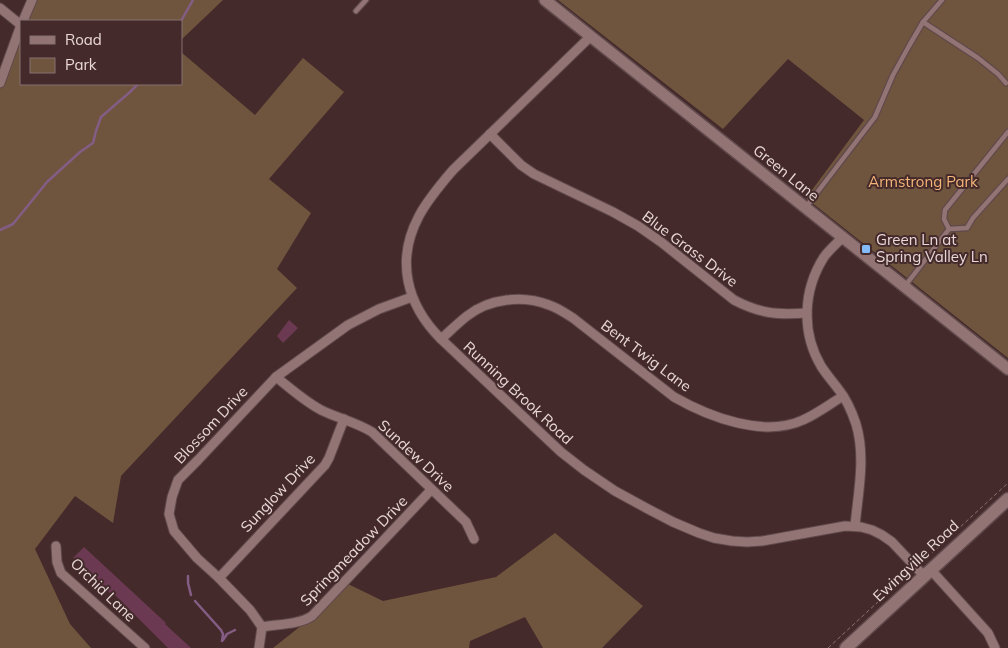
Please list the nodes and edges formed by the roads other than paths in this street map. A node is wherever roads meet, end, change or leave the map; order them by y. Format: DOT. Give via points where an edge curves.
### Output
graph roads {
  1 [pos="32,0"];
  2 [pos="366,0"];
  3 [pos="545,0"];
  4 [pos="942,0"];
  5 [pos="0,8"];
  6 [pos="356,11"];
  7 [pos="24,20"];
  8 [pos="923,22"];
  9 [pos="20,23"];
  10 [pos="20,29"];
  11 [pos="591,36"];
  12 [pos="1006,83"];
  13 [pos="0,84"];
  14 [pos="1008,132"];
  15 [pos="490,134"];
  16 [pos="1008,179"];
  17 [pos="806,208"];
  18 [pos="949,229"];
  19 [pos="842,238"];
  20 [pos="904,287"];
  21 [pos="412,297"];
  22 [pos="807,314"];
  23 [pos="441,339"];
  24 [pos="1008,369"];
  25 [pos="276,377"];
  26 [pos="843,396"];
  27 [pos="344,419"];
  28 [pos="431,490"];
  29 [pos="1008,498"];
  30 [pos="855,526"];
  31 [pos="474,539"];
  32 [pos="56,546"];
  33 [pos="928,573"];
  34 [pos="219,578"];
  35 [pos="262,627"];
  36 [pos="142,647"];
  37 [pos="259,648"];
  38 [pos="846,648"];
  39 [pos="995,648"];
  1 -- 7 [label="street"];
  2 -- 6 [label="lane"];
  3 -- 11 [label="street, Green Lane"];
  4 -- 8 [label="lane"];
  5 -- 9 [label="street"];
  8 -- 12 [label="lane" via="978,58"];
  8 -- 17 [label="lane" via="893,75 875,117"];
  10 -- 13 [label="street"];
  11 -- 15 [label="street, Running Brook Road"];
  11 -- 17 [label="street, Green Lane"];
  14 -- 18 [label="lane" via="945,210 944,219"];
  15 -- 21 [label="street, Running Brook Road" via="438,187 418,217 407,259"];
  15 -- 22 [label="street, Blue Grass Drive" via="534,174 638,226 734,300 768,313"];
  16 -- 18 [label="lane" via="967,228"];
  17 -- 19 [label="street, Green Lane"];
  18 -- 20 [label="lane"];
  19 -- 20 [label="street, Green Lane"];
  19 -- 22 [label="street" via="818,269 810,290"];
  20 -- 24 [label="street, Green Lane"];
  21 -- 23 [label="street, Running Brook Road" via="422,317"];
  21 -- 25 [label="street, Blossom Drive" via="348,325"];
  22 -- 26 [label="street" via="815,354"];
  23 -- 26 [label="street, Bent Twig Lane" via="480,308 521,299 549,305 567,315 674,396 724,420 763,426 794,424"];
  23 -- 30 [label="street, Running Brook Road" via="561,452 615,490 673,522 714,538 747,542"];
  25 -- 27 [label="street, Sundew Drive" via="312,405"];
  25 -- 34 [label="street, Blossom Drive" via="178,480 172,497 169,514 174,531"];
  26 -- 30 [label="street" via="856,424 861,455"];
  27 -- 28 [label="street, Sundew Drive" via="372,432"];
  27 -- 34 [label="street, Sunglow Drive" via="325,465"];
  28 -- 31 [label="street, Sundew Drive" via="466,522"];
  28 -- 35 [label="street, Springmeadow Drive" via="312,616 299,622"];
  29 -- 33 [label="main road, Ewingville Road"];
  30 -- 33 [label="street, Running Brook Road" via="882,535"];
  32 -- 36 [label="street, Orchid Lane" via="61,573"];
  33 -- 38 [label="main road, Ewingville Road"];
  33 -- 39 [label="street, Running Brook Road" via="988,633"];
  34 -- 35 [label="street, Blossom Drive"];
  35 -- 37 [label="street"];
}
